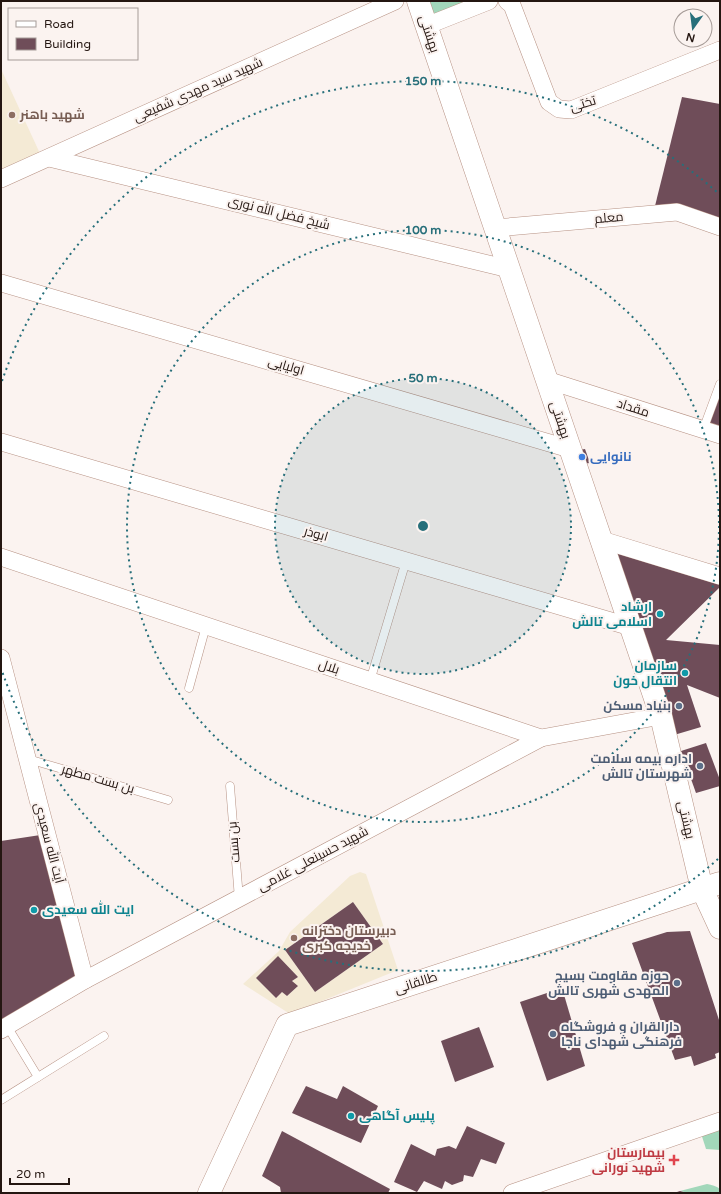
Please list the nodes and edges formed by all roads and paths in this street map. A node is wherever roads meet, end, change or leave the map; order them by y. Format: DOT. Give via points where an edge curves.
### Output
graph roads {
  1 [pos="395,1"];
  2 [pos="418,1"];
  3 [pos="489,1"];
  4 [pos="507,1"];
  5 [pos="426,26"];
  6 [pos="720,50"];
  7 [pos="49,158"];
  8 [pos="1,179"];
  9 [pos="720,227"];
  10 [pos="495,228"];
  11 [pos="509,269"];
  12 [pos="1,283"];
  13 [pos="547,380"];
  14 [pos="720,384"];
  15 [pos="703,430"];
  16 [pos="720,435"];
  17 [pos="1,442"];
  18 [pos="570,449"];
  19 [pos="602,540"];
  20 [pos="1,557"];
  21 [pos="406,561"];
  22 [pos="720,576"];
  23 [pos="206,626"];
  24 [pos="631,627"];
  25 [pos="1,658"];
  26 [pos="370,681"];
  27 [pos="188,688"];
  28 [pos="661,716"];
  29 [pos="541,738"];
  30 [pos="27,759"];
  31 [pos="230,786"];
  32 [pos="168,800"];
  33 [pos="711,886"];
  34 [pos="238,899"];
  35 [pos="720,928"];
  36 [pos="85,980"];
  37 [pos="4,1028"];
  38 [pos="104,1036"];
  39 [pos="38,1077"];
  40 [pos="1,1100"];
  41 [pos="720,1121"];
  42 [pos="209,1193"];
  43 [pos="512,1193"];
  1 -- 7 [label="street, شهید سید مهدی شفیعی"];
  2 -- 5 [label="street, بهشتی"];
  3 -- 5 [label="street"];
  4 -- 6 [label="street, تختی" via="512,5 549,102 559,109 571,110"];
  5 -- 10 [label="street, بهشتی"];
  7 -- 8 [label="street, شهید سید مهدی شفیعی"];
  7 -- 11 [label="street, شیخ فضل الله نوری"];
  9 -- 10 [label="street, معلم" via="677,212"];
  10 -- 11 [label="street, بهشتی"];
  11 -- 13 [label="street, بهشتی"];
  12 -- 18 [label="street, اولیایی"];
  13 -- 15 [label="street, مقداد"];
  13 -- 18 [label="street, بهشتی"];
  14 -- 15 [label="lane"];
  15 -- 16 [label="street, مقداد"];
  17 -- 21 [label="street, ابوذر"];
  18 -- 19 [label="street, بهشتی"];
  19 -- 22 [label="street"];
  19 -- 24 [label="street, بهشتی"];
  20 -- 23 [label="street, بلال"];
  21 -- 24 [label="street, ابوذر"];
  21 -- 26 [label="lane"];
  23 -- 26 [label="street, بلال"];
  23 -- 27 [label="lane"];
  24 -- 28 [label="street, بهشتی"];
  25 -- 30 [label="street, آیت الله سعیدی"];
  26 -- 29 [label="street, بلال"];
  28 -- 29 [label="street, بلال"];
  28 -- 33 [label="street, بهشتی"];
  29 -- 34 [label="street, شهید حسینعلی غلامی"];
  30 -- 32 [label="lane, بن بست مطهر"];
  30 -- 36 [label="street, آیت الله سعیدی"];
  31 -- 34 [label="lane, بن بست"];
  33 -- 35 [label="street, بهشتی"];
  33 -- 42 [label="street, طالقانی" via="287,1025"];
  34 -- 36 [label="street, شهید حسینعلی غلامی"];
  36 -- 37 [label="street"];
  37 -- 39 [label="lane"];
  38 -- 39 [label="lane"];
  39 -- 40 [label="lane"];
  41 -- 43 [label="street"];
}
